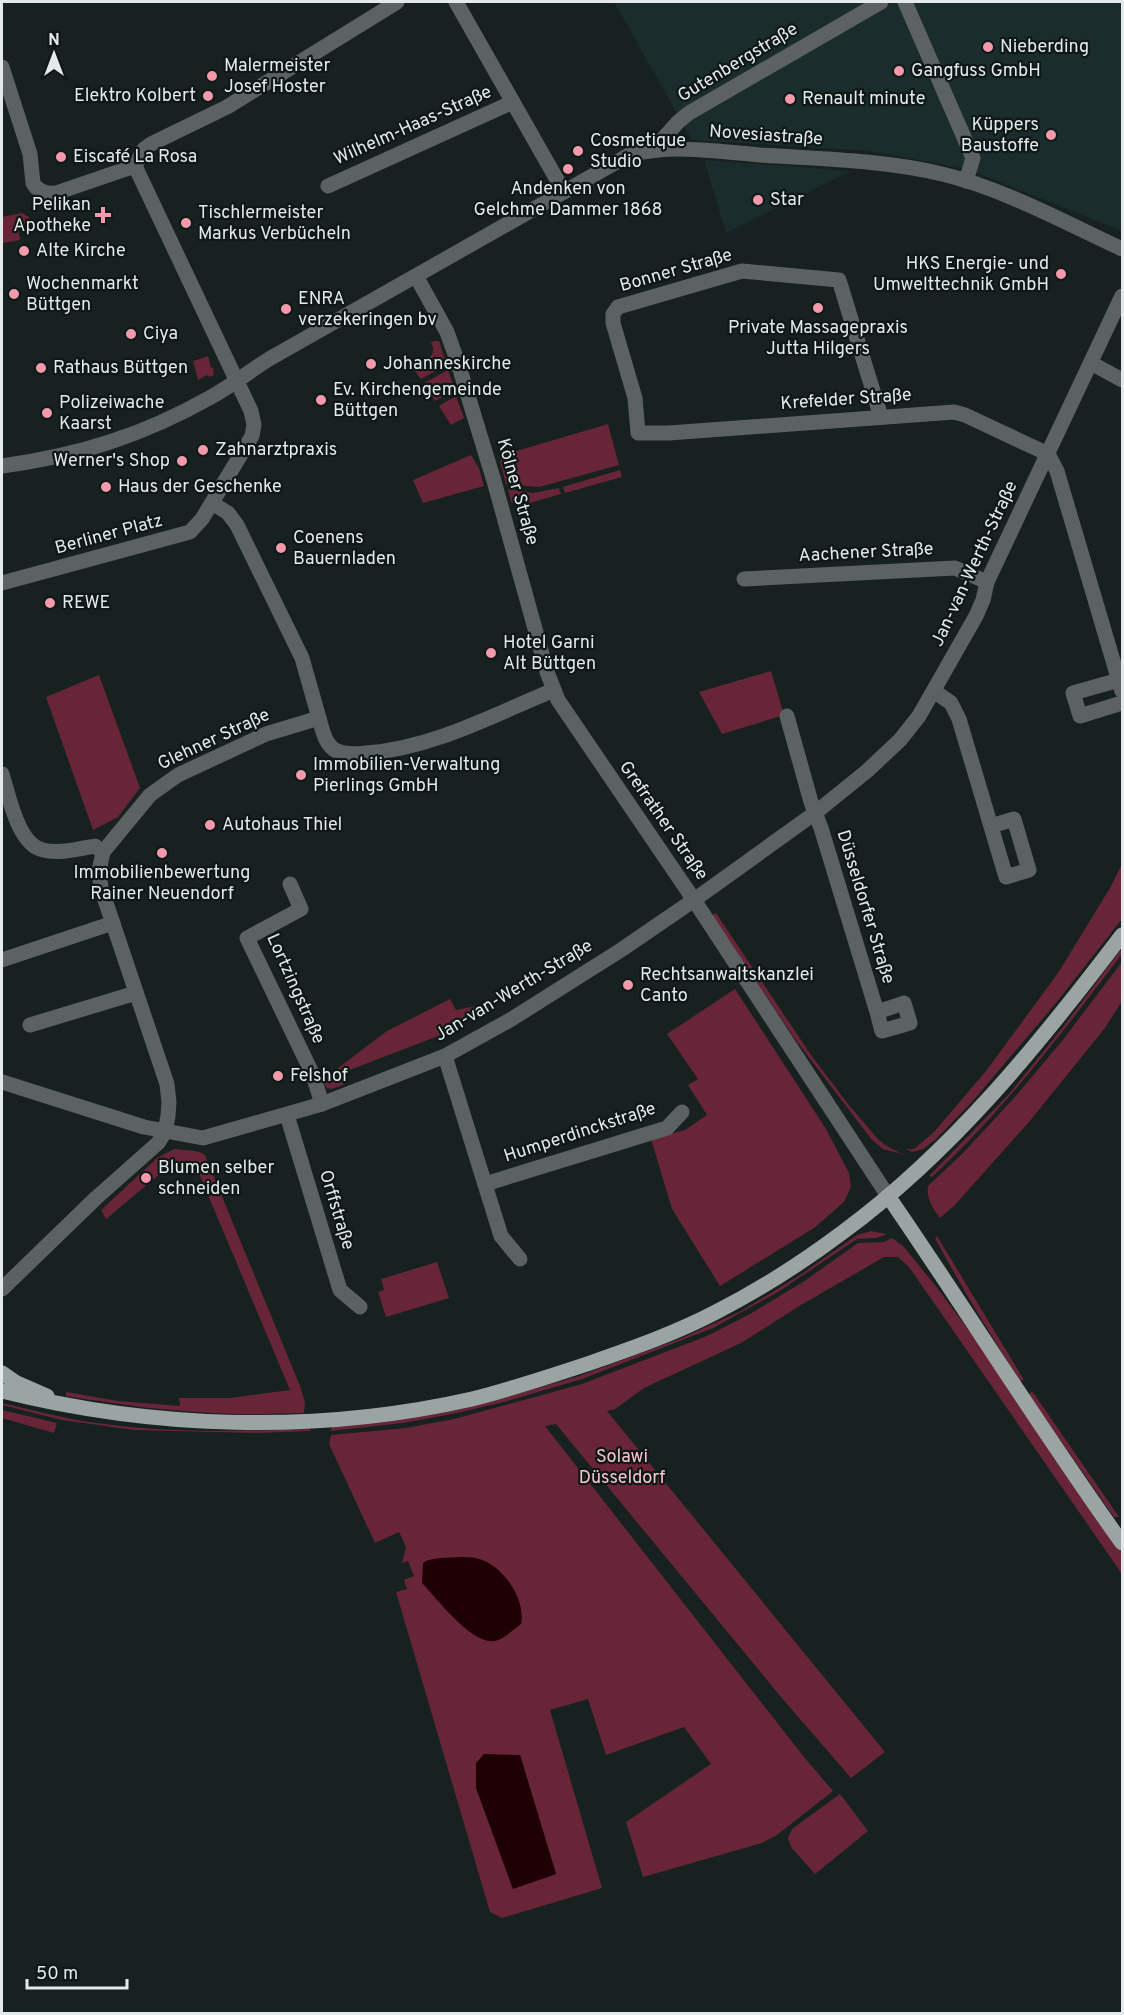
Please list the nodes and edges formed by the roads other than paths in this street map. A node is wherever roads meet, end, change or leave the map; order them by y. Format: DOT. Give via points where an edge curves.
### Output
graph roads {
  1 [pos="397,2"];
  2 [pos="456,2"];
  3 [pos="881,2"];
  4 [pos="905,2"];
  5 [pos="2,68"];
  6 [pos="513,102"];
  7 [pos="654,149"];
  8 [pos="135,166"];
  9 [pos="966,181"];
  10 [pos="328,186"];
  11 [pos="564,192"];
  12 [pos="1122,249"];
  13 [pos="416,276"];
  14 [pos="1122,296"];
  15 [pos="1091,363"];
  16 [pos="236,380"];
  17 [pos="1122,380"];
  18 [pos="880,417"];
  19 [pos="638,433"];
  20 [pos="1048,454"];
  21 [pos="2,466"];
  22 [pos="212,503"];
  23 [pos="744,579"];
  24 [pos="987,582"];
  25 [pos="2,583"];
  26 [pos="1117,656"];
  27 [pos="1121,685"];
  28 [pos="554,690"];
  29 [pos="934,691"];
  30 [pos="1122,703"];
  31 [pos="786,716"];
  32 [pos="319,718"];
  33 [pos="2,774"];
  34 [pos="815,813"];
  35 [pos="991,826"];
  36 [pos="103,852"];
  37 [pos="290,884"];
  38 [pos="694,900"];
  39 [pos="113,923"];
  40 [pos="1122,935"];
  41 [pos="2,960"];
  42 [pos="136,993"];
  43 [pos="877,1012"];
  44 [pos="30,1025"];
  45 [pos="445,1056"];
  46 [pos="2,1082"];
  47 [pos="322,1104"];
  48 [pos="682,1112"];
  49 [pos="287,1115"];
  50 [pos="165,1132"];
  51 [pos="484,1184"];
  52 [pos="888,1196"];
  53 [pos="520,1258"];
  54 [pos="3,1284"];
  55 [pos="360,1307"];
  56 [pos="2,1373"];
  57 [pos="2,1391"];
  58 [pos="60,1405"];
  59 [pos="1122,1543"];
  1 -- 8 [label="street" via="227,107 151,144"];
  2 -- 6 [label="street"];
  3 -- 7 [label="street, Gutenbergstraße" via="689,113"];
  4 -- 9 [label="street" via="973,158"];
  5 -- 8 [label="street" via="30,154 33,183 44,193 56,193"];
  6 -- 10 [label="street, Wilhelm-Haas-Straße"];
  6 -- 11 [label="street"];
  7 -- 9 [label="street, Novesiastraße" via="893,165"];
  7 -- 11 [label="street, Novesiastraße" via="629,155"];
  8 -- 16 [label="street"];
  9 -- 12 [label="street, Novesiastraße"];
  11 -- 13 [label="street, Novesiastraße"];
  13 -- 16 [label="street, Novesiastraße"];
  13 -- 28 [label="street, Kölner Straße" via="447,332 458,363"];
  14 -- 15 [label="street, Jan-van-Werth-Straße"];
  15 -- 17 [label="street"];
  15 -- 20 [label="street, Jan-van-Werth-Straße"];
  16 -- 21 [label="street, Novesiastraße" via="201,402 112,443"];
  16 -- 22 [label="street" via="251,411 254,431"];
  18 -- 19 [label="street, Krefelder Straße"];
  18 -- 19 [label="street, Bonner Straße" via="839,280 742,271 618,307 613,314 635,398"];
  18 -- 20 [label="street, Krefelder Straße" via="959,413"];
  20 -- 24 [label="street, Jan-van-Werth-Straße"];
  20 -- 26 [label="street" via="1057,471"];
  22 -- 25 [label="street, Berliner Platz" via="198,525 184,535"];
  22 -- 32 [label="street" via="228,513 237,525 306,667"];
  23 -- 24 [label="street, Aachener Straße" via="955,568"];
  24 -- 29 [label="street, Jan-van-Werth-Straße" via="983,600"];
  26 -- 27 [label="street"];
  27 -- 30 [label="street" via="1073,693 1080,716"];
  28 -- 32 [label="street" via="419,745 392,751 338,751 328,743"];
  28 -- 38 [label="street, Grefrather Straße"];
  29 -- 34 [label="street, Jan-van-Werth-Straße" via="900,740"];
  29 -- 35 [label="street" via="957,712"];
  31 -- 34 [label="street"];
  32 -- 36 [label="street, Glehner Straße" via="266,734 165,783 145,799"];
  33 -- 36 [label="street" via="22,833 35,848 58,851 95,846"];
  34 -- 38 [label="street, Jan-van-Werth-Straße"];
  34 -- 43 [label="street, Düsseldorfer Straße"];
  36 -- 39 [label="street" via="99,879"];
  37 -- 47 [label="street, Lortzingstraße" via="301,909 247,938 313,1075"];
  38 -- 45 [label="street, Jan-van-Werth-Straße" via="537,1004"];
  38 -- 52 [label="street, Grefrather Straße"];
  39 -- 41 [label="street"];
  39 -- 42 [label="street"];
  40 -- 52 [label="main road" via="1035,1047 977,1113"];
  42 -- 44 [label="street"];
  42 -- 50 [label="street" via="167,1084"];
  45 -- 47 [label="street, Jan-van-Werth-Straße"];
  45 -- 51 [label="street, Humperdinckstraße"];
  46 -- 50 [label="street, Jan-van-Werth-Straße"];
  47 -- 49 [label="street, Jan-van-Werth-Straße"];
  48 -- 51 [label="street, Humperdinckstraße" via="667,1128"];
  49 -- 50 [label="street, Jan-van-Werth-Straße" via="203,1138"];
  49 -- 55 [label="street, Orffstraße" via="340,1290"];
  50 -- 54 [label="street" via="149,1152"];
  51 -- 53 [label="street, Humperdinckstraße" via="501,1236"];
  52 -- 58 [label="main road" via="804,1260 714,1313 606,1357 471,1399 370,1415 264,1422 157,1419"];
  52 -- 59 [label="main road"];
  56 -- 58 [label="main road"];
  57 -- 58 [label="main road"];
}
